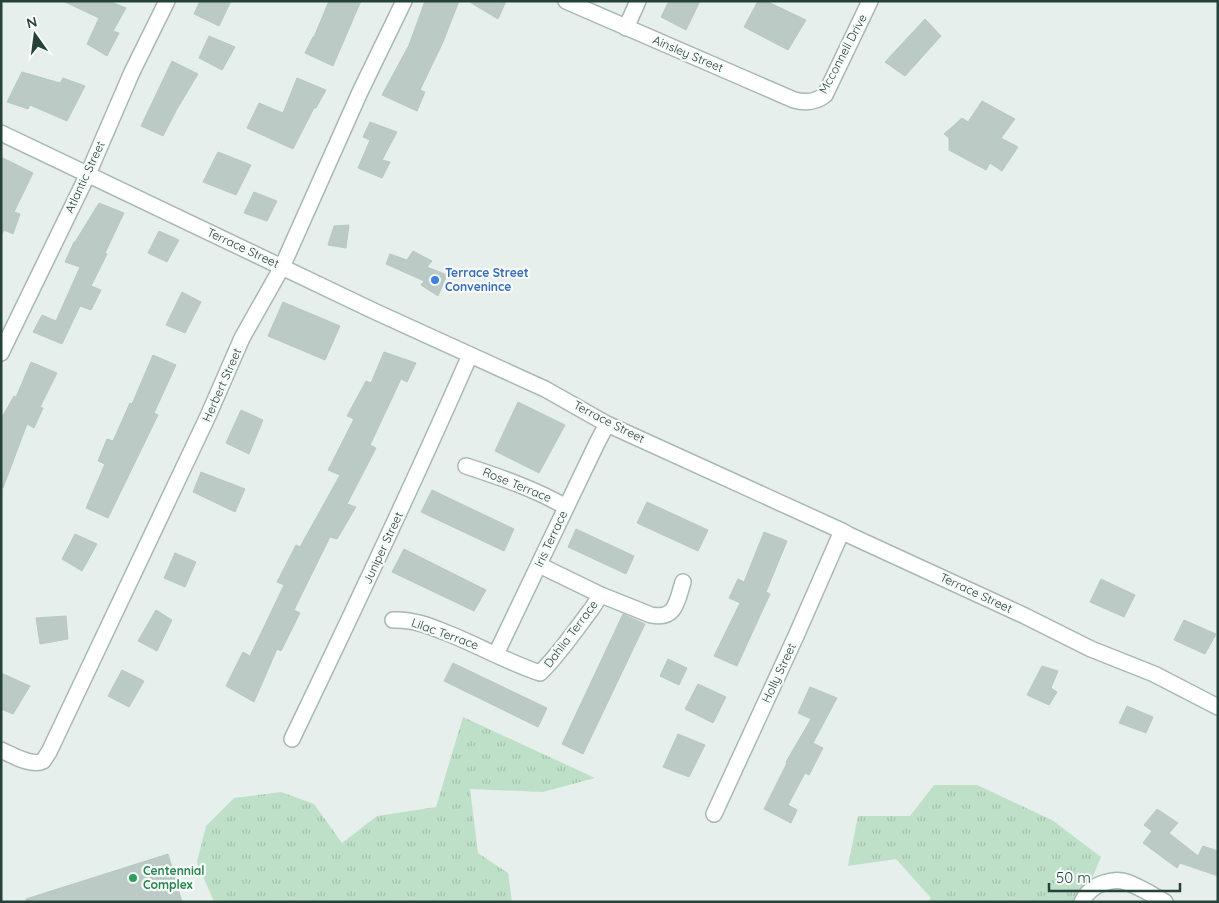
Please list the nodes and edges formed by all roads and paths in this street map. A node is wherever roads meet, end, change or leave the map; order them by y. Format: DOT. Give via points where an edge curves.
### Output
graph roads {
  1 [pos="167,1"];
  2 [pos="404,1"];
  3 [pos="566,1"];
  4 [pos="638,1"];
  5 [pos="870,1"];
  6 [pos="626,28"];
  7 [pos="810,101"];
  8 [pos="1,133"];
  9 [pos="88,174"];
  10 [pos="282,267"];
  11 [pos="1,353"];
  12 [pos="470,355"];
  13 [pos="607,424"];
  14 [pos="466,466"];
  15 [pos="566,508"];
  16 [pos="842,531"];
  17 [pos="539,565"];
  18 [pos="683,582"];
  19 [pos="601,595"];
  20 [pos="393,620"];
  21 [pos="496,654"];
  22 [pos="540,673"];
  23 [pos="1218,707"];
  24 [pos="292,739"];
  25 [pos="1,750"];
  26 [pos="714,814"];
  27 [pos="1082,902"];
  28 [pos="1166,902"];
  1 -- 9 [label="street, Atlantic Street"];
  2 -- 10 [label="street, Herbert Street"];
  3 -- 6 [label="street, Ainsley Street"];
  4 -- 6 [label="street"];
  5 -- 7 [label="street, Mcconnell Drive" via="825,95"];
  6 -- 7 [label="street, Ainsley Street" via="794,100"];
  8 -- 9 [label="street, Terrace Street"];
  9 -- 10 [label="street, Terrace Street"];
  9 -- 11 [label="street, Atlantic Street"];
  10 -- 12 [label="street, Terrace Street"];
  10 -- 25 [label="street, Herbert Street" via="242,338 49,752 43,761 36,764"];
  12 -- 13 [label="street, Terrace Street" via="545,389"];
  12 -- 24 [label="street, Juniper Street" via="382,552"];
  13 -- 15 [label="street, Iris Terrace"];
  13 -- 16 [label="street, Terrace Street"];
  14 -- 15 [label="street, Rose Terrace" via="533,490"];
  15 -- 17 [label="street, Iris Terrace"];
  16 -- 23 [label="street, Terrace Street" via="1091,648 1154,674"];
  16 -- 26 [label="street, Holly Street"];
  17 -- 19 [label="street"];
  17 -- 21 [label="street, Iris Terrace"];
  18 -- 19 [label="street" via="673,609 661,616"];
  19 -- 22 [label="street, Dahlia Terrace"];
  20 -- 21 [label="street, Lilac Terrace" via="424,624"];
  21 -- 22 [label="street, Lilac Terrace"];
  27 -- 28 [label="street" via="1093,888 1117,881"];
}
